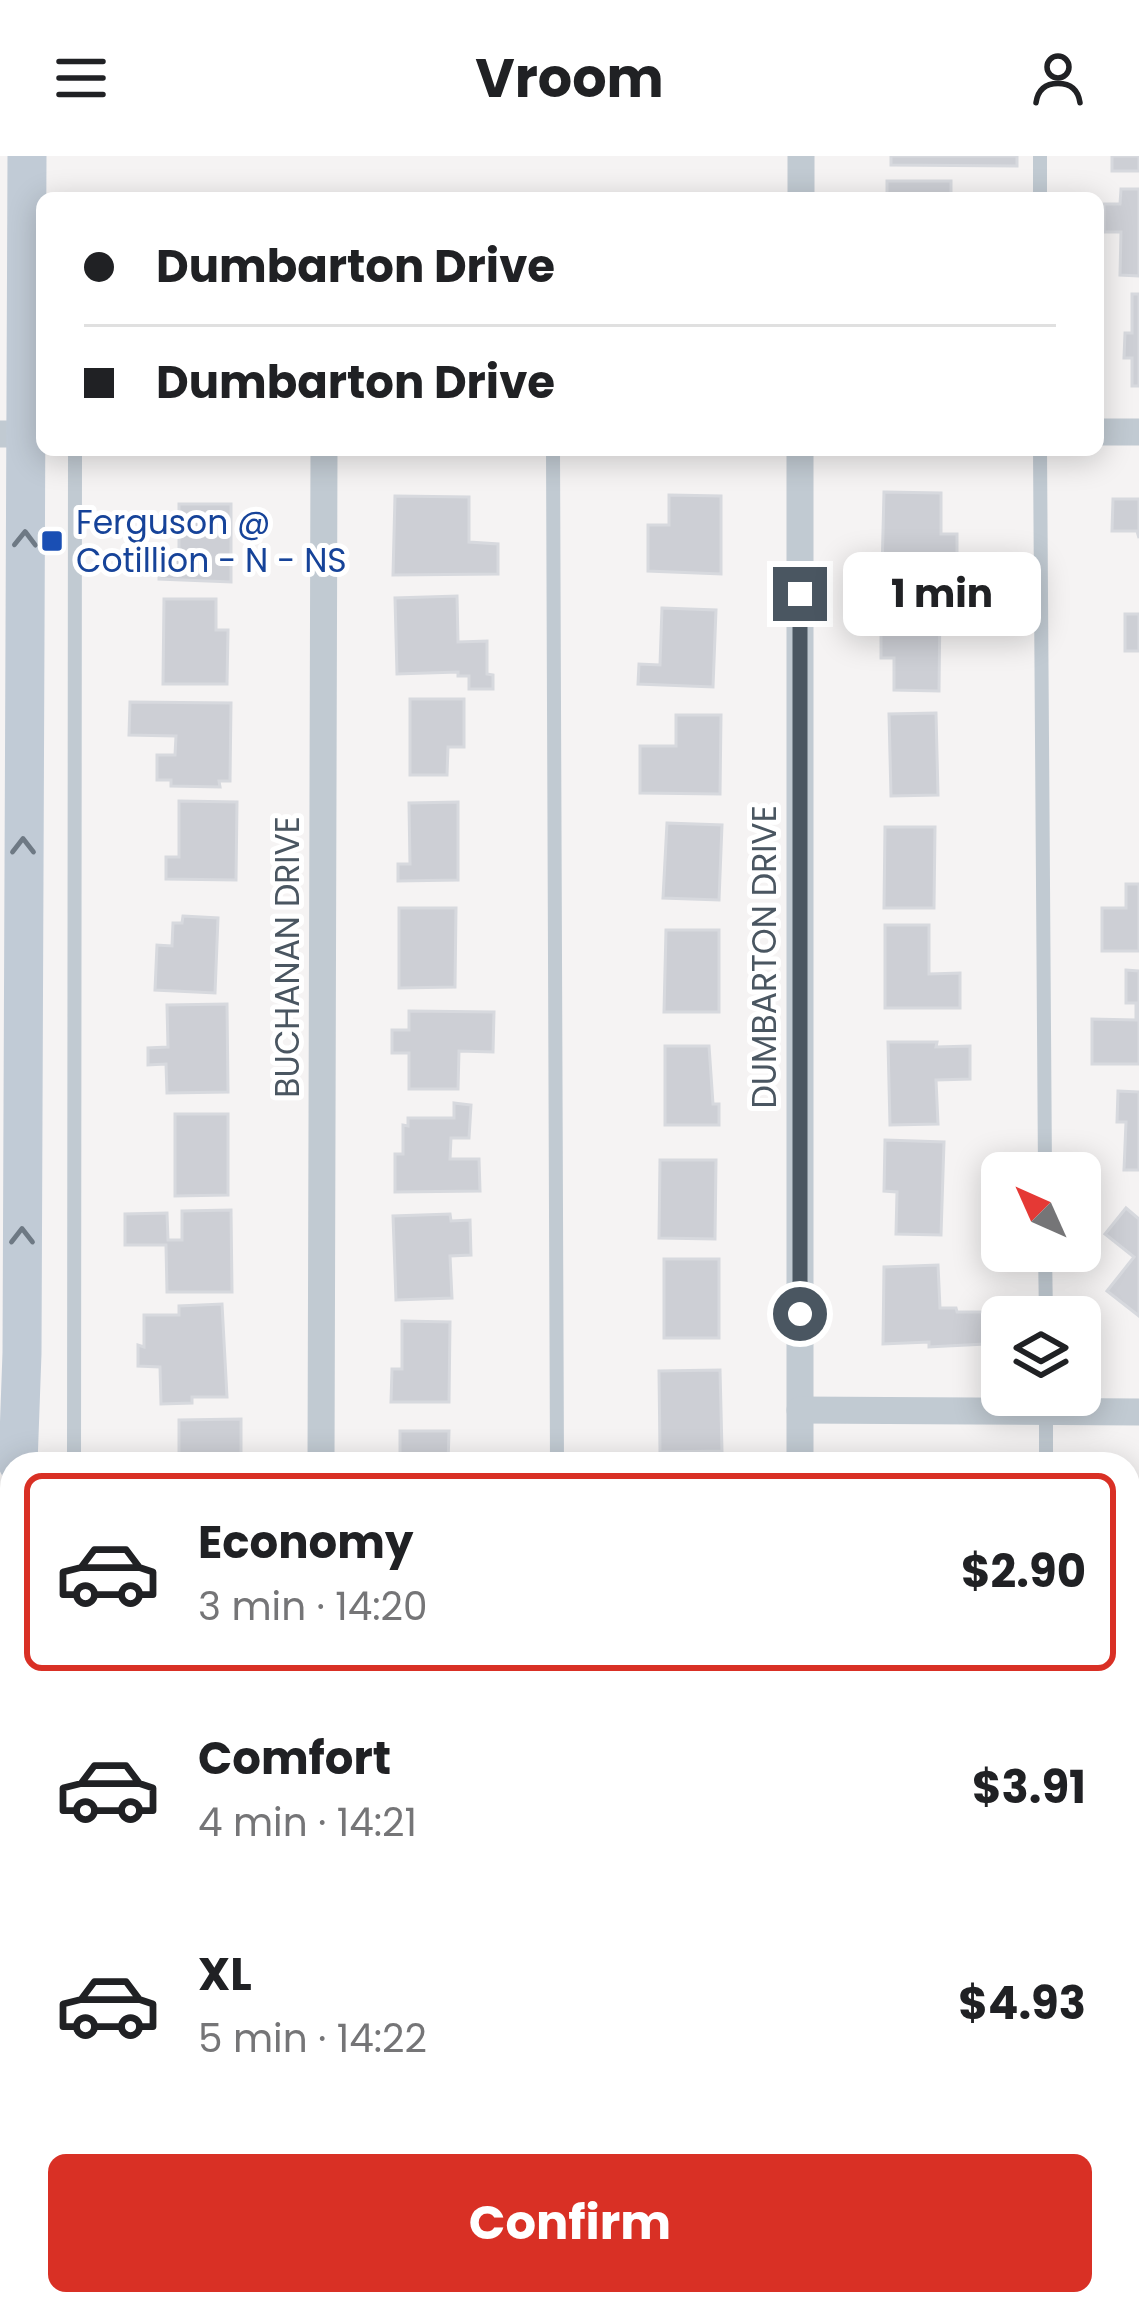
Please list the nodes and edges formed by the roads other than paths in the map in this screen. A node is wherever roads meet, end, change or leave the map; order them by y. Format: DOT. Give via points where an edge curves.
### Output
graph roads {
  1 [pos="27,156"];
  2 [pos="801,156"];
  3 [pos="1040,156"];
  4 [pos="801,192"];
  5 [pos="1040,192"];
  6 [pos="1104,432"];
  7 [pos="1139,432"];
  8 [pos="23,434"];
  9 [pos="75,456"];
  10 [pos="324,456"];
  11 [pos="553,456"];
  12 [pos="800,456"];
  13 [pos="1040,456"];
  14 [pos="1045,1152"];
  15 [pos="11,1354"];
  16 [pos="981,1406"];
  17 [pos="1101,1409"];
  18 [pos="800,1410"];
  19 [pos="1139,1412"];
  20 [pos="1046,1416"];
  21 [pos="17,1452"];
  22 [pos="74,1452"];
  23 [pos="321,1452"];
  24 [pos="557,1452"];
  25 [pos="800,1452"];
  26 [pos="1046,1452"];
  1 -- 8 [label="main road"];
  2 -- 4 [label="street"];
  3 -- 5 [label="lane"];
  6 -- 7 [label="street"];
  15 -- 8 [label="main road, one-way"];
  9 -- 22 [label="lane"];
  10 -- 23 [label="street, BUCHANAN DRIVE"];
  11 -- 24 [label="lane"];
  12 -- 18 [label="street, DUMBARTON DRIVE"];
  13 -- 14 [label="lane"];
  15 -- 21 [label="main road"];
  16 -- 18 [label="street"];
  17 -- 19 [label="street"];
  18 -- 25 [label="street, DUMBARTON DRIVE"];
  20 -- 26 [label="lane"];
}
